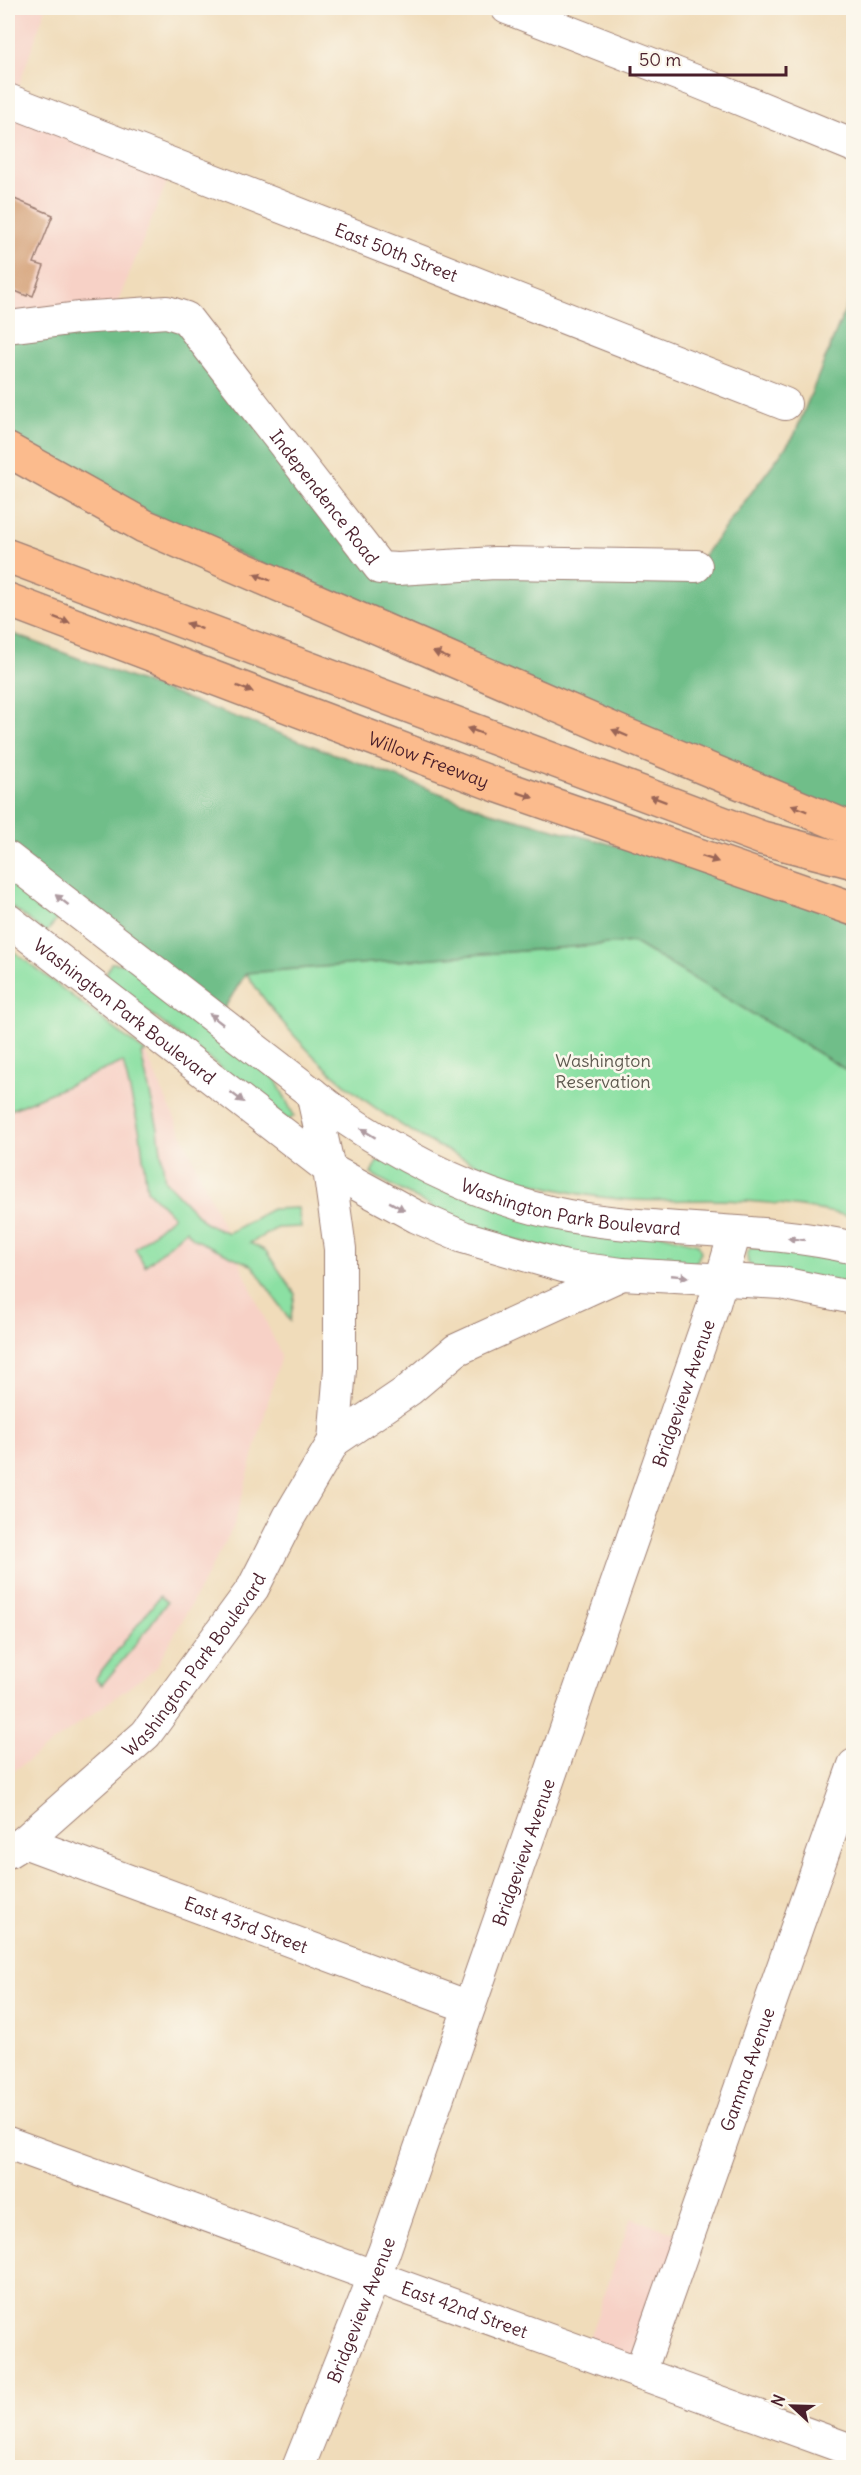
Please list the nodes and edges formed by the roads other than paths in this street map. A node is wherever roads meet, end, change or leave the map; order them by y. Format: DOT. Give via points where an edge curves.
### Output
graph roads {
  1 [pos="507,8"];
  2 [pos="8,100"];
  3 [pos="854,146"];
  4 [pos="8,327"];
  5 [pos="785,404"];
  6 [pos="8,450"];
  7 [pos="8,556"];
  8 [pos="696,566"];
  9 [pos="8,600"];
  10 [pos="854,830"];
  11 [pos="8,858"];
  12 [pos="854,862"];
  13 [pos="854,909"];
  14 [pos="8,920"];
  15 [pos="312,1093"];
  16 [pos="329,1169"];
  17 [pos="735,1232"];
  18 [pos="854,1248"];
  19 [pos="622,1274"];
  20 [pos="722,1280"];
  21 [pos="854,1298"];
  22 [pos="334,1441"];
  23 [pos="854,1765"];
  24 [pos="16,1847"];
  25 [pos="469,2007"];
  26 [pos="8,2143"];
  27 [pos="375,2277"];
  28 [pos="640,2373"];
  29 [pos="854,2451"];
  30 [pos="298,2468"];
  1 -- 3 [label="street"];
  2 -- 5 [label="street, East 50th Street"];
  4 -- 8 [label="street, Independence Road" via="167,312 186,318 380,568 495,563"];
  10 -- 6 [label="highway, one-way" via="144,526"];
  12 -- 7 [label="highway, one-way" via="762,838"];
  9 -- 13 [label="highway, Willow Freeway, one-way" via="499,786"];
  15 -- 11 [label="street, Washington Park Boulevard, one-way"];
  14 -- 16 [label="street, Washington Park Boulevard, one-way"];
  15 -- 16 [label="street, Washington Park Boulevard"];
  17 -- 15 [label="street, Washington Park Boulevard, one-way" via="610,1222 513,1203 476,1190 368,1134"];
  16 -- 19 [label="street, Washington Park Boulevard, one-way" via="463,1238 566,1267"];
  16 -- 22 [label="street, Washington Park Boulevard" via="340,1249 340,1369"];
  18 -- 17 [label="street, Washington Park Boulevard, one-way"];
  17 -- 20 [label="street, Bridgeview Avenue"];
  19 -- 20 [label="street, Washington Park Boulevard, one-way"];
  19 -- 22 [label="street, Washington Park Boulevard" via="456,1350 409,1390"];
  20 -- 21 [label="street, Washington Park Boulevard" via="781,1283"];
  20 -- 25 [label="street, Bridgeview Avenue"];
  22 -- 24 [label="street, Washington Park Boulevard" via="253,1588 146,1734"];
  23 -- 28 [label="street, Gamma Avenue"];
  24 -- 25 [label="street, East 43rd Street"];
  25 -- 27 [label="street, Bridgeview Avenue"];
  26 -- 27 [label="street, East 42nd Street"];
  27 -- 28 [label="street, East 42nd Street"];
  27 -- 30 [label="street, Bridgeview Avenue"];
  28 -- 29 [label="street, East 42nd Street"];
}
